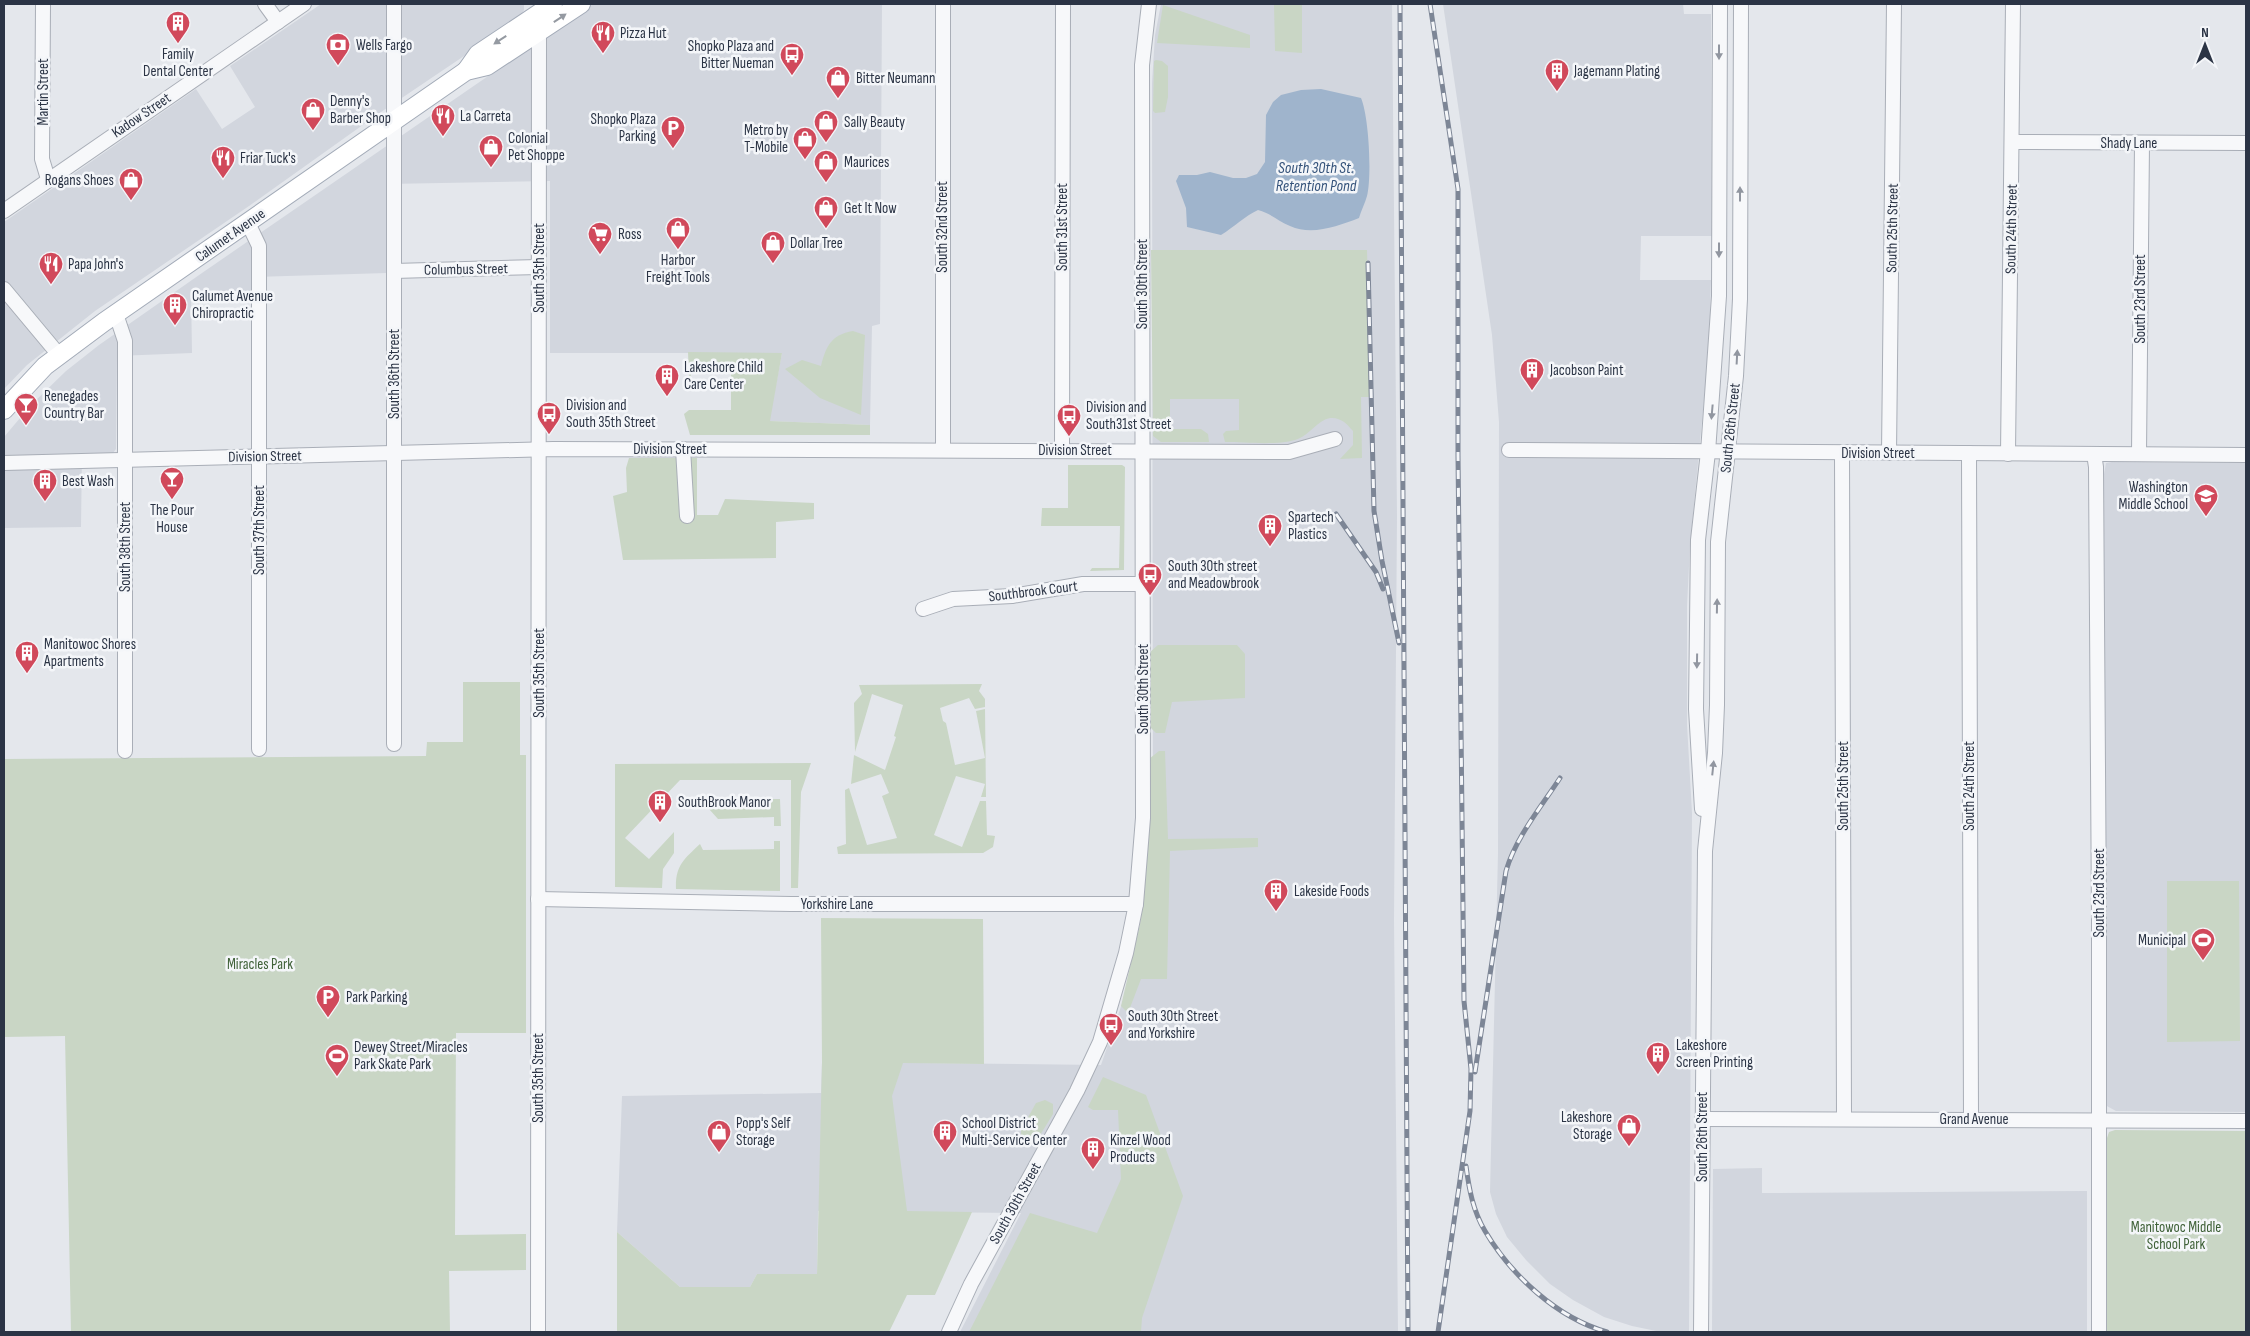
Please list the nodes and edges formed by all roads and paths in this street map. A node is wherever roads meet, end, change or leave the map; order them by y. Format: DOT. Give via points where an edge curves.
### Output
graph roads {
  1 [pos="43,4"];
  2 [pos="265,4"];
  3 [pos="304,4"];
  4 [pos="394,4"];
  5 [pos="581,4"];
  6 [pos="943,4"];
  7 [pos="1063,4"];
  8 [pos="1149,4"];
  9 [pos="1720,4"];
  10 [pos="1742,4"];
  11 [pos="1894,4"];
  12 [pos="2013,4"];
  13 [pos="542,6"];
  14 [pos="278,22"];
  15 [pos="539,32"];
  16 [pos="466,71"];
  17 [pos="394,122"];
  18 [pos="2012,142"];
  19 [pos="2142,143"];
  20 [pos="2246,143"];
  21 [pos="48,179"];
  22 [pos="4,210"];
  23 [pos="248,223"];
  24 [pos="539,267"];
  25 [pos="394,271"];
  26 [pos="4,289"];
  27 [pos="116,314"];
  28 [pos="59,355"];
  29 [pos="4,410"];
  30 [pos="1335,439"];
  31 [pos="540,449"];
  32 [pos="683,449"];
  33 [pos="943,450"];
  34 [pos="1062,450"];
  35 [pos="1142,450"];
  36 [pos="1509,450"];
  37 [pos="1708,452"];
  38 [pos="1728,452"];
  39 [pos="394,453"];
  40 [pos="1842,453"];
  41 [pos="1889,453"];
  42 [pos="1969,454"];
  43 [pos="2008,454"];
  44 [pos="2094,454"];
  45 [pos="2139,454"];
  46 [pos="2246,455"];
  47 [pos="259,456"];
  48 [pos="125,460"];
  49 [pos="4,463"];
  50 [pos="687,516"];
  51 [pos="1143,584"];
  52 [pos="923,609"];
  53 [pos="394,744"];
  54 [pos="259,749"];
  55 [pos="125,751"];
  56 [pos="1705,852"];
  57 [pos="538,899"];
  58 [pos="1136,904"];
  59 [pos="1702,1119"];
  60 [pos="1844,1119"];
  61 [pos="1971,1119"];
  62 [pos="2099,1120"];
  63 [pos="2246,1121"];
  64 [pos="538,1332"];
  65 [pos="949,1332"];
  66 [pos="1701,1332"];
  67 [pos="2098,1332"];
  1 -- 21 [label="street, Martin Street" via="42,159"];
  2 -- 14 [label="street"];
  3 -- 14 [label="street, Kadow Street"];
  4 -- 17 [label="street, South 36th Street"];
  15 -- 5 [label="main road, Calumet Avenue, one-way"];
  6 -- 33 [label="street, South 32nd Street"];
  7 -- 34 [label="street, South 31st Street"];
  8 -- 35 [label="street, South 30th Street" via="1142,66"];
  9 -- 37 [label="street, South 26th Street, one-way" via="1719,296"];
  38 -- 10 [label="street, South 26th Street, one-way" via="1740,299"];
  11 -- 41 [label="street, South 25th Street"];
  12 -- 18 [label="street, South 24th Street"];
  13 -- 15 [label="street, South 35th Street"];
  13 -- 16 [label="main road, Calumet Avenue, one-way" via="478,54"];
  14 -- 21 [label="street, Kadow Street"];
  15 -- 16 [label="main road, Calumet Avenue" via="487,66"];
  15 -- 24 [label="street, South 35th Street"];
  16 -- 17 [label="main road, Calumet Avenue"];
  17 -- 23 [label="main road, Calumet Avenue"];
  17 -- 25 [label="street, South 36th Street"];
  18 -- 19 [label="street, Shady Lane"];
  18 -- 43 [label="street, South 24th Street"];
  19 -- 20 [label="street, Shady Lane"];
  19 -- 45 [label="street, South 23rd Street"];
  21 -- 22 [label="street, Kadow Street"];
  23 -- 27 [label="main road, Calumet Avenue"];
  23 -- 47 [label="street, South 37th Street" via="259,246"];
  24 -- 25 [label="street, Columbus Street"];
  24 -- 31 [label="street, South 35th Street"];
  25 -- 39 [label="street, South 36th Street"];
  26 -- 28 [label="street"];
  27 -- 28 [label="main road, Calumet Avenue"];
  27 -- 48 [label="street, South 38th Street" via="125,341"];
  28 -- 29 [label="main road, Calumet Avenue"];
  30 -- 35 [label="street, Division Street" via="1289,452"];
  31 -- 32 [label="street, Division Street"];
  31 -- 39 [label="street, Division Street"];
  31 -- 57 [label="street, South 35th Street"];
  32 -- 33 [label="street, Division Street"];
  32 -- 50 [label="street"];
  33 -- 34 [label="street, Division Street"];
  34 -- 35 [label="street, Division Street"];
  35 -- 51 [label="street, South 30th Street"];
  36 -- 37 [label="street, Division Street"];
  37 -- 38 [label="street, Division Street"];
  37 -- 56 [label="street, South 26th Street, one-way" via="1698,540 1696,679"];
  38 -- 40 [label="street, Division Street"];
  56 -- 38 [label="street, South 26th Street, one-way" via="1716,724 1718,542"];
  39 -- 47 [label="street, Division Street"];
  39 -- 53 [label="street, South 36th Street"];
  40 -- 41 [label="street, Division Street"];
  40 -- 60 [label="street, South 25th Street"];
  41 -- 42 [label="street, Division Street"];
  42 -- 43 [label="street, Division Street"];
  42 -- 61 [label="street, South 24th Street"];
  43 -- 44 [label="street, Division Street"];
  44 -- 45 [label="street, Division Street"];
  44 -- 62 [label="street, South 23rd Street"];
  45 -- 46 [label="street, Division Street"];
  47 -- 48 [label="street, Division Street"];
  47 -- 54 [label="street, South 37th Street"];
  48 -- 49 [label="street, Division Street"];
  48 -- 55 [label="street, South 38th Street"];
  51 -- 52 [label="street, Southbrook Court" via="1083,584 1012,596 953,599"];
  51 -- 58 [label="street, South 30th Street" via="1143,818"];
  56 -- 59 [label="street, South 26th Street"];
  57 -- 58 [label="street, Yorkshire Lane" via="791,904"];
  57 -- 64 [label="street, South 35th Street"];
  58 -- 65 [label="street, South 30th Street" via="1126,953 1100,1042 971,1284"];
  59 -- 60 [label="street, Grand Avenue"];
  59 -- 66 [label="street, South 26th Street"];
  60 -- 61 [label="street, Grand Avenue"];
  61 -- 62 [label="street, Grand Avenue"];
  62 -- 63 [label="street, Grand Avenue"];
  62 -- 67 [label="street, South 23rd Street"];
}
